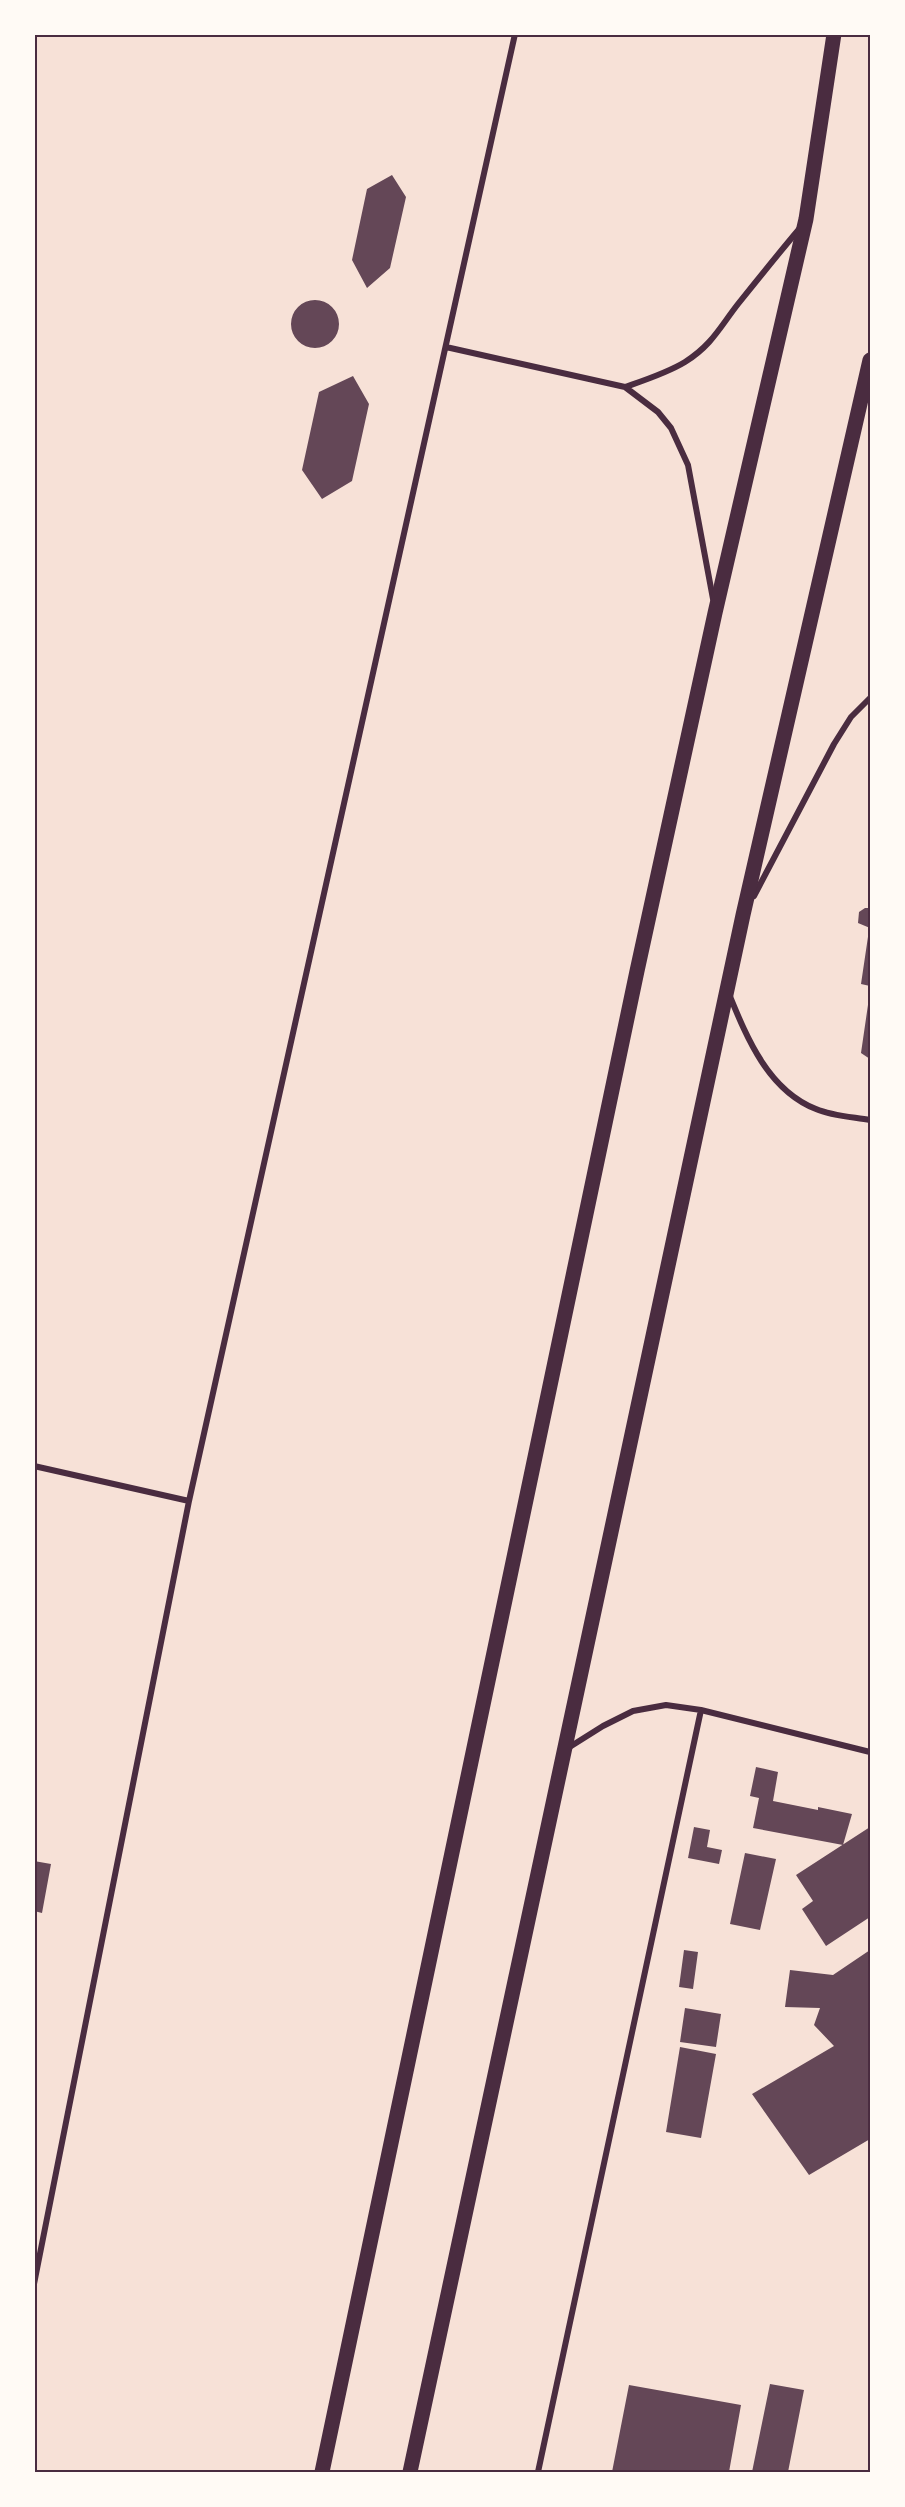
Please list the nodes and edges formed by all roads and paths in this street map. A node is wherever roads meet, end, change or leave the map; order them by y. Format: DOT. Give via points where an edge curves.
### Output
graph roads {
  1 [pos="515,34"];
  2 [pos="834,34"];
  3 [pos="806,219"];
  4 [pos="446,347"];
  5 [pos="870,360"];
  6 [pos="625,387"];
  7 [pos="715,613"];
  8 [pos="870,698"];
  9 [pos="744,915"];
  10 [pos="728,991"];
  11 [pos="870,1120"];
  12 [pos="34,1466"];
  13 [pos="189,1501"];
  14 [pos="701,1710"];
  15 [pos="565,1750"];
  16 [pos="870,1752"];
  17 [pos="35,2274"];
  18 [pos="34,2284"];
  19 [pos="322,2472"];
  20 [pos="410,2472"];
  21 [pos="538,2472"];
  1 -- 4 [label="street"];
  2 -- 3 [label="main road"];
  3 -- 6 [label="street" via="703,349 676,366"];
  3 -- 7 [label="main road"];
  4 -- 6 [label="street"];
  4 -- 13 [label="street"];
  5 -- 9 [label="main road"];
  6 -- 7 [label="street" via="658,412 681,446 688,465"];
  7 -- 19 [label="main road"];
  8 -- 9 [label="street" via="851,717 834,744"];
  9 -- 10 [label="main road"];
  10 -- 11 [label="street" via="750,1044 773,1077 792,1095 816,1110"];
  10 -- 15 [label="main road"];
  12 -- 13 [label="street"];
  13 -- 17 [label="street"];
  14 -- 15 [label="street" via="666,1705 633,1711"];
  14 -- 16 [label="street"];
  14 -- 21 [label="street"];
  15 -- 20 [label="main road"];
  17 -- 18 [label="street"];
}
